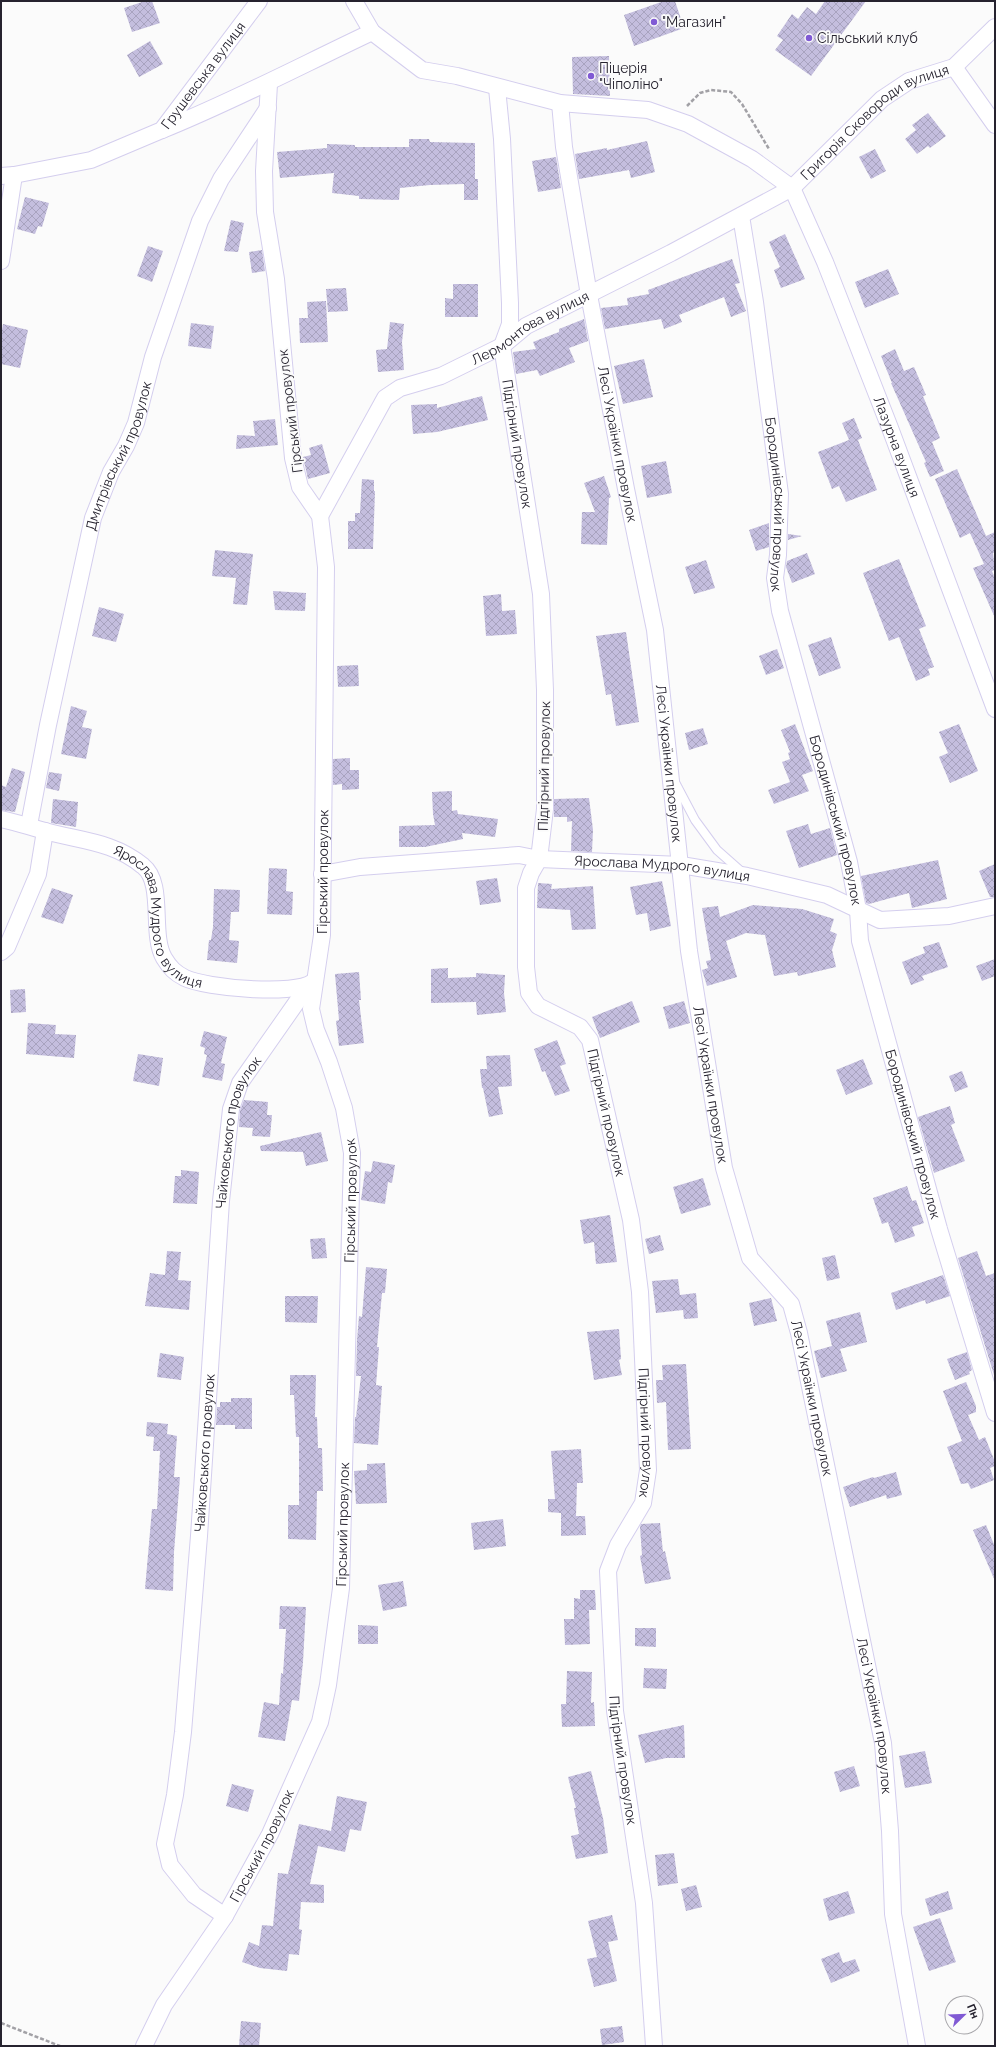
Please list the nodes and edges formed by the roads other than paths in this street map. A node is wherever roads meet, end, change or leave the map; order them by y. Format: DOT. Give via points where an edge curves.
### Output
graph roads {
  1 [pos="259,1"];
  2 [pos="354,1"];
  3 [pos="995,27"];
  4 [pos="372,32"];
  5 [pos="954,67"];
  6 [pos="269,84"];
  7 [pos="497,88"];
  8 [pos="560,103"];
  9 [pos="268,108"];
  10 [pos="995,125"];
  11 [pos="162,130"];
  12 [pos="8,176"];
  13 [pos="792,188"];
  14 [pos="741,216"];
  15 [pos="1,261"];
  16 [pos="589,295"];
  17 [pos="502,346"];
  18 [pos="320,516"];
  19 [pos="995,709"];
  20 [pos="672,776"];
  21 [pos="1,819"];
  22 [pos="29,825"];
  23 [pos="44,831"];
  24 [pos="539,859"];
  25 [pos="681,865"];
  26 [pos="322,874"];
  27 [pos="747,876"];
  28 [pos="995,906"];
  29 [pos="858,910"];
  30 [pos="1,952"];
  31 [pos="312,983"];
  32 [pos="995,1413"];
  33 [pos="225,1916"];
  34 [pos="144,2046"];
  35 [pos="654,2046"];
  36 [pos="917,2046"];
  1 -- 11 [label="street, Грушевська вулиця"];
  2 -- 4 [label="street"];
  3 -- 5 [label="street, Григорія Сковороди вулиця"];
  4 -- 6 [label="street" via="292,70"];
  4 -- 7 [label="street" via="422,70 457,76"];
  5 -- 10 [label="street"];
  5 -- 13 [label="street, Григорія Сковороди вулиця" via="909,81 882,99"];
  6 -- 9 [label="street, Гірський провулок"];
  6 -- 11 [label="street"];
  7 -- 8 [label="street"];
  7 -- 17 [label="street, Підгірний провулок" via="510,303 510,324"];
  8 -- 13 [label="street" via="648,110 675,119 752,159"];
  8 -- 16 [label="street, Лесі Українки провулок" via="564,147"];
  9 -- 18 [label="street, Гірський провулок" via="264,171 265,212 276,279 293,458 300,487"];
  9 -- 22 [label="street, Дмитрівський провулок" via="221,178 200,221 153,357 136,423 111,472 93,518"];
  11 -- 12 [label="street, Грушевська вулиця" via="91,160"];
  12 -- 15 [label="street"];
  13 -- 14 [label="street, Лермонтова вулиця"];
  13 -- 19 [label="street, Лазурна вулиця" via="825,262 890,428"];
  14 -- 16 [label="street, Лермонтова вулиця"];
  14 -- 29 [label="street, Бородинівський провулок" via="780,494 775,578 780,611 849,862"];
  16 -- 17 [label="street, Лермонтова вулиця" via="526,326"];
  16 -- 20 [label="street, Лесі Українки провулок" via="655,630"];
  17 -- 18 [label="street, Лермонтова вулиця" via="441,376 400,388 385,398"];
  17 -- 24 [label="street, Підгірний провулок" via="541,594 545,690 545,809"];
  18 -- 26 [label="street, Гірський провулок" via="326,567"];
  20 -- 25 [label="street, Лесі Українки провулок"];
  20 -- 27 [label="lane" via="694,820 717,850"];
  21 -- 22 [label="street, Ярослава Мудрого вулиця"];
  22 -- 23 [label="street, Ярослава Мудрого вулиця"];
  23 -- 30 [label="street" via="38,874 7,947"];
  23 -- 31 [label="street, Ярослава Мудрого вулиця" via="84,839 123,852 145,867 154,885 157,940 163,957 174,972 187,979 238,989 295,988"];
  24 -- 25 [label="street, Ярослава Мудрого вулиця"];
  24 -- 26 [label="street, Ярослава Мудрого вулиця" via="519,855 433,860 360,867"];
  24 -- 35 [label="street, Підгірний провулок" via="526,888 526,967 529,993 538,1006 580,1028 590,1040 631,1220 640,1292 648,1470 643,1503 618,1545 608,1571 615,1710 644,1903"];
  25 -- 27 [label="street, Ярослава Мудрого вулиця"];
  25 -- 36 [label="street, Лесі Українки провулок" via="689,951 724,1168 750,1258 790,1304 799,1333 883,1742 893,1914"];
  26 -- 31 [label="street, Гірський провулок" via="322,935"];
  27 -- 29 [label="street, Ярослава Мудрого вулиця" via="827,895"];
  28 -- 29 [label="street, Ярослава Мудрого вулиця" via="949,916 880,920"];
  29 -- 32 [label="street, Бородинівський провулок" via="860,941 939,1229"];
  31 -- 33 [label="street, Гірський провулок" via="311,1008 316,1030 344,1108 352,1153 342,1588 320,1722 270,1834"];
  31 -- 33 [label="street, Чайковського провулок" via="240,1083 231,1109 221,1201 184,1732 165,1844 170,1865 194,1894"];
  33 -- 34 [label="street, Гірський провулок" via="164,2005"];
}
